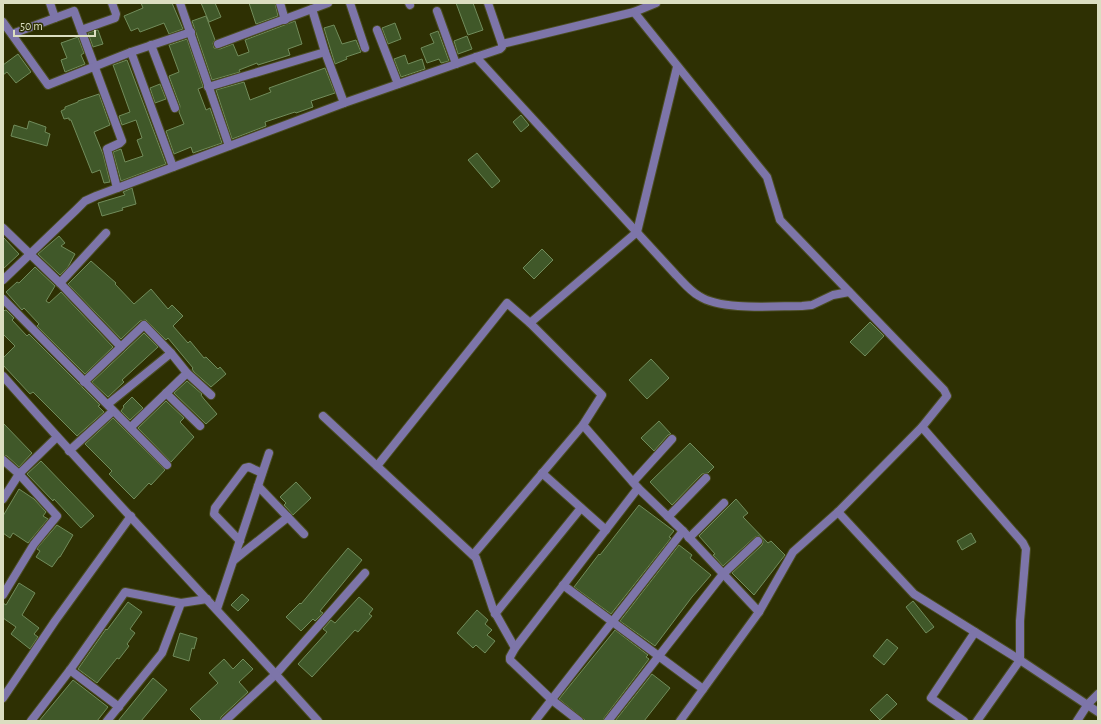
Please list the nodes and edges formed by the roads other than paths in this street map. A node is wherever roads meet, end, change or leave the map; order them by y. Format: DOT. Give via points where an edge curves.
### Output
graph roads {
  1 [pos="50,3"];
  2 [pos="112,3"];
  3 [pos="180,3"];
  4 [pos="280,3"];
  5 [pos="328,3"];
  6 [pos="350,3"];
  7 [pos="488,3"];
  8 [pos="656,3"];
  9 [pos="312,9"];
  10 [pos="437,11"];
  11 [pos="634,12"];
  12 [pos="54,18"];
  13 [pos="285,20"];
  14 [pos="3,22"];
  15 [pos="81,30"];
  16 [pos="377,30"];
  17 [pos="191,32"];
  18 [pos="12,34"];
  19 [pos="218,44"];
  20 [pos="502,44"];
  21 [pos="151,46"];
  22 [pos="365,48"];
  23 [pos="132,52"];
  24 [pos="325,52"];
  25 [pos="476,57"];
  26 [pos="456,64"];
  27 [pos="95,67"];
  28 [pos="677,67"];
  29 [pos="398,84"];
  30 [pos="208,87"];
  31 [pos="344,103"];
  32 [pos="175,108"];
  33 [pos="229,146"];
  34 [pos="173,167"];
  35 [pos="117,188"];
  36 [pos="3,228"];
  37 [pos="637,232"];
  38 [pos="106,233"];
  39 [pos="29,254"];
  40 [pos="3,280"];
  41 [pos="60,283"];
  42 [pos="849,292"];
  43 [pos="3,299"];
  44 [pos="530,323"];
  45 [pos="121,347"];
  46 [pos="171,353"];
  47 [pos="187,373"];
  48 [pos="3,376"];
  49 [pos="84,382"];
  50 [pos="166,393"];
  51 [pos="211,395"];
  52 [pos="110,407"];
  53 [pos="323,416"];
  54 [pos="583,425"];
  55 [pos="200,426"];
  56 [pos="922,426"];
  57 [pos="131,427"];
  58 [pos="57,437"];
  59 [pos="672,439"];
  60 [pos="69,450"];
  61 [pos="269,453"];
  62 [pos="3,460"];
  63 [pos="167,465"];
  64 [pos="377,466"];
  65 [pos="262,472"];
  66 [pos="542,473"];
  67 [pos="19,474"];
  68 [pos="706,478"];
  69 [pos="636,485"];
  70 [pos="258,486"];
  71 [pos="3,499"];
  72 [pos="724,502"];
  73 [pos="581,508"];
  74 [pos="838,512"];
  75 [pos="130,516"];
  76 [pos="288,517"];
  77 [pos="668,517"];
  78 [pos="606,530"];
  79 [pos="683,531"];
  80 [pos="304,534"];
  81 [pos="689,538"];
  82 [pos="240,541"];
  83 [pos="758,541"];
  84 [pos="472,555"];
  85 [pos="233,560"];
  86 [pos="365,573"];
  87 [pos="723,574"];
  88 [pos="563,585"];
  89 [pos="3,595"];
  90 [pos="207,598"];
  91 [pos="180,603"];
  92 [pos="217,609"];
  93 [pos="759,612"];
  94 [pos="495,614"];
  95 [pos="612,622"];
  96 [pos="975,632"];
  97 [pos="515,648"];
  98 [pos="658,655"];
  99 [pos="1020,660"];
  100 [pos="70,670"];
  101 [pos="276,674"];
  102 [pos="703,689"];
  103 [pos="1098,694"];
  104 [pos="3,698"];
  105 [pos="552,700"];
  106 [pos="1088,704"];
  107 [pos="119,708"];
  108 [pos="1098,712"];
  109 [pos="31,721"];
  110 [pos="107,721"];
  111 [pos="226,721"];
  112 [pos="318,721"];
  113 [pos="535,721"];
  114 [pos="579,721"];
  115 [pos="608,721"];
  116 [pos="680,721"];
  117 [pos="964,721"];
  118 [pos="977,721"];
  119 [pos="1077,721"];
  1 -- 12 [label="street"];
  2 -- 15 [label="street" via="115,18"];
  3 -- 17 [label="street"];
  4 -- 13 [label="street"];
  5 -- 9 [label="street"];
  6 -- 22 [label="street"];
  7 -- 20 [label="street"];
  8 -- 11 [label="street"];
  9 -- 13 [label="street"];
  9 -- 24 [label="street"];
  10 -- 26 [label="street"];
  11 -- 20 [label="street"];
  11 -- 28 [label="street"];
  12 -- 15 [label="street" via="74,11"];
  12 -- 18 [label="street"];
  13 -- 19 [label="street"];
  14 -- 18 [label="street"];
  15 -- 27 [label="street"];
  16 -- 29 [label="street"];
  17 -- 21 [label="street"];
  17 -- 30 [label="street"];
  18 -- 27 [label="street" via="48,85"];
  20 -- 25 [label="street" via="500,49"];
  21 -- 23 [label="street"];
  21 -- 32 [label="street"];
  23 -- 27 [label="street"];
  23 -- 34 [label="street"];
  24 -- 30 [label="street"];
  24 -- 31 [label="street"];
  25 -- 26 [label="street"];
  25 -- 37 [label="street"];
  26 -- 29 [label="street"];
  27 -- 35 [label="street" via="122,141 107,149"];
  28 -- 37 [label="street"];
  28 -- 42 [label="street" via="766,177 780,220"];
  29 -- 31 [label="street"];
  30 -- 33 [label="street"];
  31 -- 33 [label="street"];
  33 -- 34 [label="street"];
  34 -- 35 [label="street"];
  35 -- 39 [label="street" via="86,201"];
  36 -- 39 [label="street"];
  37 -- 42 [label="street" via="698,296 715,303 727,306 812,305 833,295"];
  37 -- 44 [label="street"];
  38 -- 41 [label="street"];
  39 -- 40 [label="street"];
  39 -- 41 [label="street"];
  41 -- 45 [label="street"];
  42 -- 56 [label="street" via="946,393 946,399"];
  43 -- 49 [label="street"];
  44 -- 54 [label="street" via="602,395"];
  44 -- 64 [label="street" via="507,303"];
  45 -- 46 [label="street" via="144,325"];
  45 -- 49 [label="street"];
  46 -- 47 [label="street"];
  46 -- 52 [label="street"];
  47 -- 50 [label="street"];
  47 -- 51 [label="street"];
  48 -- 58 [label="street"];
  49 -- 52 [label="street"];
  50 -- 55 [label="street"];
  50 -- 57 [label="street"];
  52 -- 57 [label="street"];
  52 -- 60 [label="street"];
  53 -- 64 [label="street"];
  54 -- 66 [label="street"];
  54 -- 69 [label="street"];
  56 -- 74 [label="street"];
  56 -- 99 [label="street" via="1026,549 1020,621"];
  57 -- 63 [label="street"];
  58 -- 60 [label="street"];
  58 -- 67 [label="street"];
  59 -- 69 [label="street"];
  60 -- 75 [label="street"];
  61 -- 65 [label="street"];
  62 -- 67 [label="street"];
  64 -- 84 [label="street"];
  65 -- 70 [label="street"];
  65 -- 82 [label="street" via="245,468 215,508 214,514"];
  66 -- 73 [label="street"];
  66 -- 84 [label="street"];
  67 -- 71 [label="street"];
  67 -- 89 [label="street" via="57,516 34,544"];
  68 -- 77 [label="street"];
  69 -- 77 [label="street"];
  69 -- 78 [label="street"];
  70 -- 76 [label="street"];
  70 -- 82 [label="street"];
  72 -- 81 [label="street"];
  73 -- 78 [label="street"];
  73 -- 94 [label="street"];
  74 -- 93 [label="street" via="793,552"];
  74 -- 96 [label="street" via="914,594"];
  75 -- 90 [label="street"];
  75 -- 104 [label="street"];
  76 -- 80 [label="street"];
  76 -- 85 [label="street"];
  77 -- 79 [label="street"];
  78 -- 88 [label="street"];
  79 -- 81 [label="street"];
  79 -- 95 [label="street"];
  81 -- 87 [label="street"];
  82 -- 85 [label="street"];
  83 -- 87 [label="street"];
  84 -- 94 [label="street" via="476,558"];
  85 -- 92 [label="street"];
  86 -- 101 [label="street"];
  87 -- 93 [label="street"];
  87 -- 98 [label="street"];
  88 -- 95 [label="street"];
  88 -- 97 [label="street"];
  90 -- 91 [label="street"];
  90 -- 92 [label="street"];
  91 -- 100 [label="street" via="125,592"];
  91 -- 107 [label="street" via="162,653"];
  92 -- 101 [label="street"];
  93 -- 102 [label="street"];
  94 -- 97 [label="street"];
  95 -- 98 [label="street"];
  95 -- 105 [label="street"];
  96 -- 99 [label="street"];
  96 -- 117 [label="street" via="931,698"];
  97 -- 105 [label="street" via="510,660"];
  98 -- 102 [label="street"];
  98 -- 115 [label="street"];
  99 -- 106 [label="street"];
  99 -- 118 [label="street"];
  100 -- 107 [label="street"];
  100 -- 109 [label="street"];
  101 -- 111 [label="street"];
  101 -- 112 [label="street"];
  102 -- 116 [label="street"];
  103 -- 106 [label="street"];
  105 -- 113 [label="street"];
  105 -- 114 [label="street"];
  106 -- 108 [label="street"];
  106 -- 119 [label="street"];
  107 -- 110 [label="street"];
}
